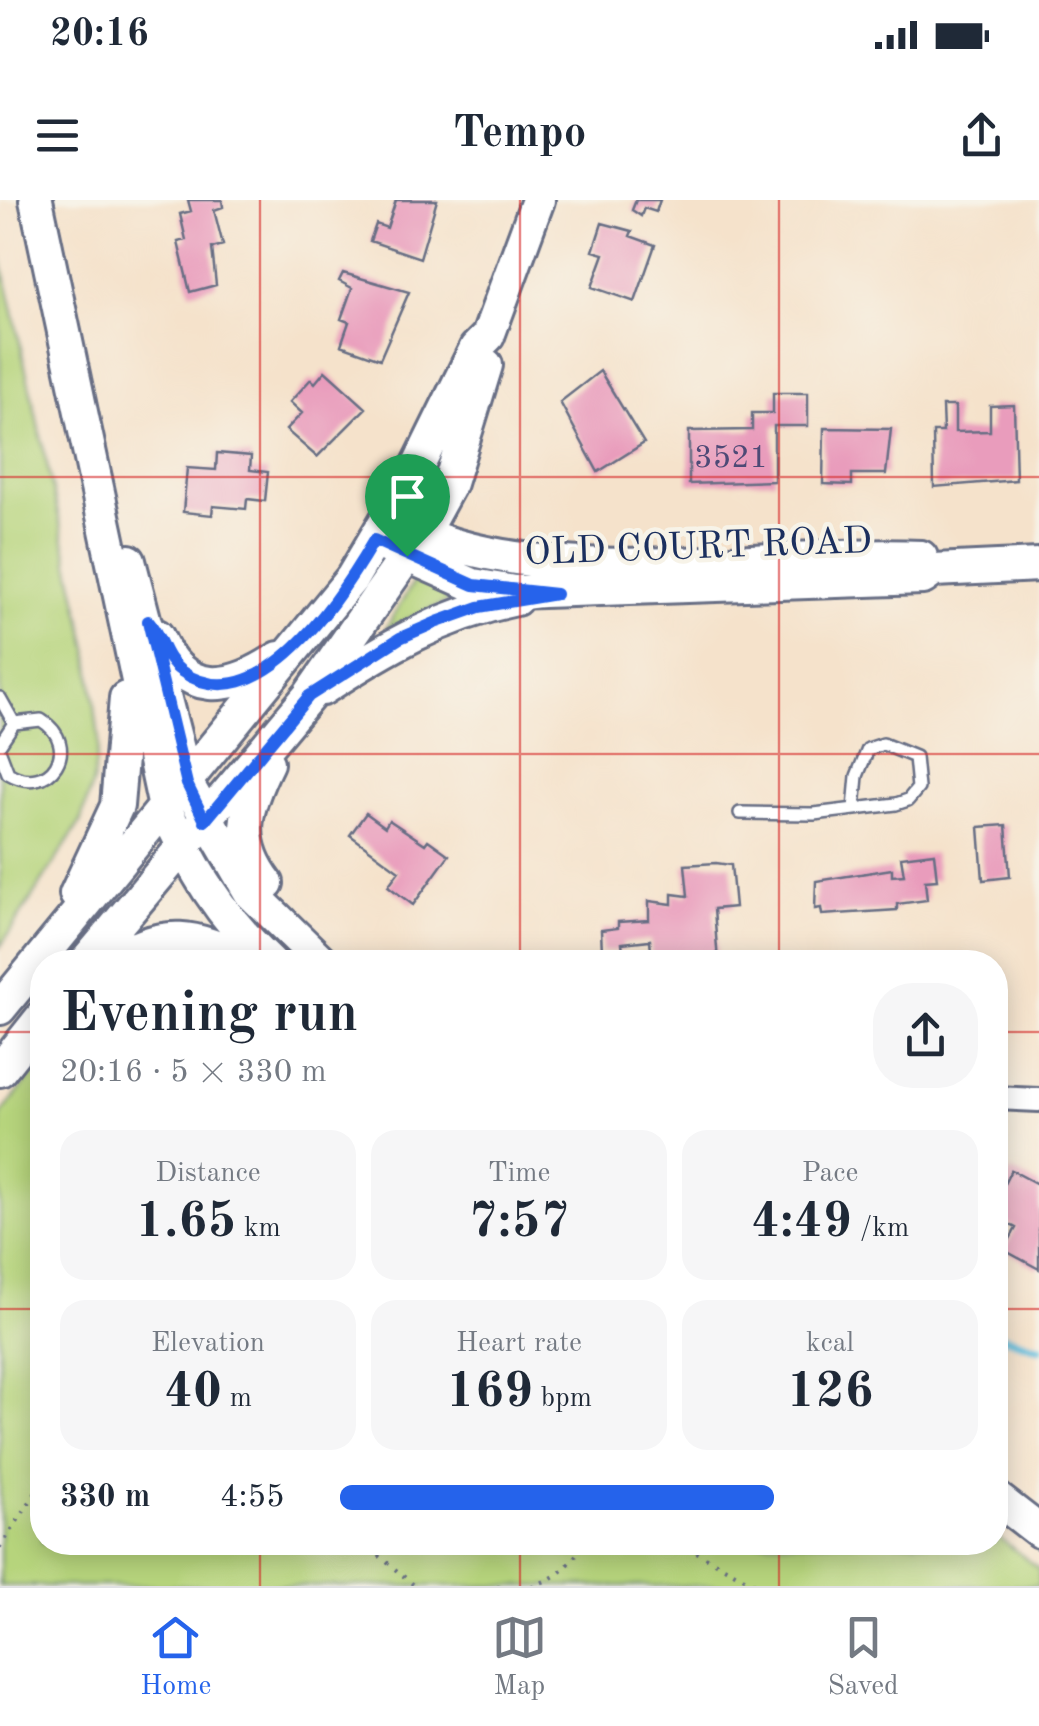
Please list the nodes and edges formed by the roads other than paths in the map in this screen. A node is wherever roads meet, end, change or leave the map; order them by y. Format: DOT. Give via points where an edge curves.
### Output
graph roads {
  1 [pos="36,200"];
  2 [pos="538,200"];
  3 [pos="488,336"];
  4 [pos="381,528"];
  5 [pos="414,545"];
  6 [pos="1039,565"];
  7 [pos="934,570"];
  8 [pos="556,594"];
  9 [pos="136,627"];
  10 [pos="300,646"];
  11 [pos="309,696"];
  12 [pos="0,698"];
  13 [pos="14,723"];
  14 [pos="282,728"];
  15 [pos="0,744"];
  16 [pos="0,752"];
  17 [pos="176,796"];
  18 [pos="854,809"];
  19 [pos="740,812"];
  20 [pos="205,821"];
  21 [pos="182,846"];
  22 [pos="49,947"];
  23 [pos="47,950"];
  24 [pos="96,950"];
  25 [pos="134,950"];
  26 [pos="226,950"];
  27 [pos="257,950"];
  28 [pos="309,950"];
  29 [pos="312,950"];
  30 [pos="30,971"];
  31 [pos="0,1008"];
  32 [pos="30,1035"];
  33 [pos="0,1070"];
  34 [pos="1008,1099"];
  35 [pos="1039,1100"];
  36 [pos="1008,1507"];
  37 [pos="1039,1530"];
  1 -- 9 [label="main road"];
  2 -- 3 [label="main road"];
  3 -- 4 [label="main road"];
  3 -- 5 [label="main road" via="490,352 450,483"];
  4 -- 5 [label="main road, OLD COURT ROAD"];
  4 -- 10 [label="main road"];
  5 -- 7 [label="main road, OLD COURT ROAD" via="559,563 920,557"];
  5 -- 8 [label="main road, OLD COURT ROAD" via="474,585"];
  5 -- 11 [label="main road"];
  6 -- 7 [label="main road, OLD COURT ROAD"];
  7 -- 8 [label="main road, OLD COURT ROAD" via="923,578"];
  8 -- 11 [label="main road" via="437,622"];
  9 -- 10 [label="main road" via="204,683 248,679"];
  9 -- 17 [label="main road"];
  9 -- 22 [label="main road" via="116,806"];
  10 -- 17 [label="main road"];
  11 -- 14 [label="main road"];
  12 -- 13 [label="lane"];
  13 -- 15 [label="lane"];
  13 -- 16 [label="lane" via="41,720 54,728 61,739 58,767 48,777 20,780 8,772"];
  14 -- 20 [label="main road"];
  14 -- 29 [label="main road" via="246,816 249,859 304,930"];
  17 -- 20 [label="main road"];
  17 -- 21 [label="main road"];
  17 -- 22 [label="main road"];
  18 -- 18 [label="lane" via="908,800 918,788 916,757 884,744 868,749"];
  18 -- 19 [label="lane"];
  20 -- 21 [label="main road"];
  20 -- 28 [label="main road" via="250,892"];
  21 -- 24 [label="main road"];
  21 -- 27 [label="main road" via="207,892"];
  22 -- 23 [label="main road"];
  25 -- 26 [label="main road" via="189,938"];
  30 -- 31 [label="main road"];
  32 -- 33 [label="main road"];
  34 -- 35 [label="street"];
  36 -- 37 [label="main road"];
}
